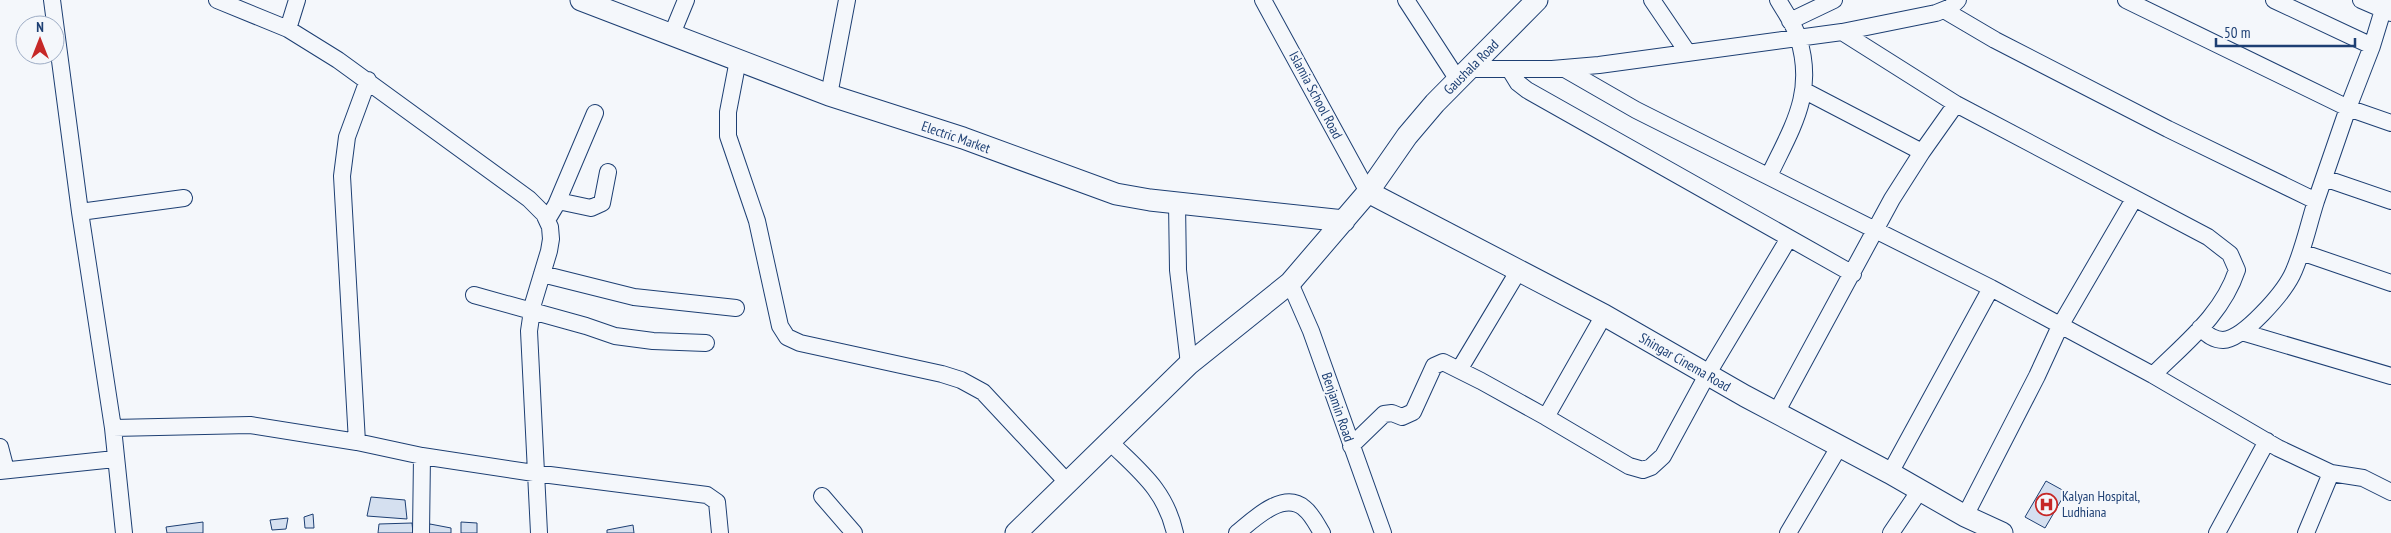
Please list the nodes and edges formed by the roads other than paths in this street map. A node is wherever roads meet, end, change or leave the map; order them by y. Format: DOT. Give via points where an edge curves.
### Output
graph roads {
  1 [pos="52,0"];
  2 [pos="217,0"];
  3 [pos="297,0"];
  4 [pos="581,0"];
  5 [pos="686,0"];
  6 [pos="848,0"];
  7 [pos="1263,0"];
  8 [pos="1406,0"];
  9 [pos="1537,0"];
  10 [pos="1652,0"];
  11 [pos="1778,0"];
  12 [pos="1834,0"];
  13 [pos="1958,0"];
  14 [pos="2126,0"];
  15 [pos="2274,0"];
  16 [pos="2361,0"];
  17 [pos="622,7"];
  18 [pos="2387,8"];
  19 [pos="1944,10"];
  20 [pos="1790,21"];
  21 [pos="288,29"];
  22 [pos="1842,32"];
  23 [pos="672,34"];
  24 [pos="1798,37"];
  25 [pos="2372,46"];
  26 [pos="1688,54"];
  27 [pos="738,60"];
  28 [pos="1564,68"];
  29 [pos="1510,70"];
  30 [pos="1464,75"];
  31 [pos="368,80"];
  32 [pos="1805,91"];
  33 [pos="829,95"];
  34 [pos="1956,104"];
  35 [pos="2348,108"];
  36 [pos="595,113"];
  37 [pos="2391,123"];
  38 [pos="1922,152"];
  39 [pos="608,172"];
  40 [pos="1769,176"];
  41 [pos="2324,178"];
  42 [pos="1368,192"];
  43 [pos="184,198"];
  44 [pos="2134,199"];
  45 [pos="558,201"];
  46 [pos="2316,201"];
  47 [pos="2391,201"];
  48 [pos="1177,203"];
  49 [pos="80,212"];
  50 [pos="547,220"];
  51 [pos="1344,221"];
  52 [pos="1876,228"];
  53 [pos="1789,238"];
  54 [pos="2301,252"];
  55 [pos="1519,270"];
  56 [pos="542,274"];
  57 [pos="1853,274"];
  58 [pos="1290,283"];
  59 [pos="2391,283"];
  60 [pos="1991,288"];
  61 [pos="474,295"];
  62 [pos="736,308"];
  63 [pos="532,312"];
  64 [pos="1604,315"];
  65 [pos="2060,326"];
  66 [pos="2200,328"];
  67 [pos="2242,332"];
  68 [pos="706,344"];
  69 [pos="1189,364"];
  70 [pos="1459,370"];
  71 [pos="1707,375"];
  72 [pos="2153,375"];
  73 [pos="2391,376"];
  74 [pos="1776,413"];
  75 [pos="1546,417"];
  76 [pos="113,428"];
  77 [pos="1109,441"];
  78 [pos="2267,441"];
  79 [pos="357,442"];
  80 [pos="1351,446"];
  81 [pos="0,447"];
  82 [pos="1839,447"];
  83 [pos="422,456"];
  84 [pos="115,459"];
  85 [pos="3,471"];
  86 [pos="534,473"];
  87 [pos="1890,473"];
  88 [pos="2332,473"];
  89 [pos="1067,482"];
  90 [pos="1920,490"];
  91 [pos="2391,492"];
  92 [pos="822,496"];
  93 [pos="1965,516"];
  94 [pos="1017,532"];
  95 [pos="124,533"];
  96 [pos="421,533"];
  97 [pos="539,533"];
  98 [pos="720,533"];
  99 [pos="854,533"];
  100 [pos="1175,533"];
  101 [pos="1237,533"];
  102 [pos="1322,533"];
  103 [pos="1384,533"];
  104 [pos="1788,533"];
  105 [pos="1891,533"];
  106 [pos="2002,533"];
  107 [pos="2217,533"];
  108 [pos="2306,533"];
  1 -- 49 [label="street"];
  2 -- 21 [label="street"];
  3 -- 21 [label="street"];
  4 -- 17 [label="street, Electric Market"];
  5 -- 23 [label="street"];
  6 -- 33 [label="street"];
  7 -- 42 [label="street, Islamia School Road"];
  8 -- 30 [label="street"];
  9 -- 30 [label="street, Gaushala Road"];
  10 -- 26 [label="street"];
  11 -- 20 [label="street"];
  12 -- 20 [label="street"];
  13 -- 19 [label="street"];
  14 -- 35 [label="street"];
  15 -- 25 [label="street"];
  16 -- 18 [label="street"];
  17 -- 23 [label="street, Electric Market"];
  18 -- 25 [label="street"];
  19 -- 22 [label="street"];
  19 -- 46 [label="street" via="2012,49"];
  20 -- 24 [label="street"];
  21 -- 31 [label="street"];
  22 -- 24 [label="street"];
  22 -- 34 [label="street"];
  23 -- 27 [label="street, Electric Market"];
  24 -- 26 [label="street"];
  24 -- 32 [label="street"];
  25 -- 35 [label="street"];
  26 -- 28 [label="street"];
  27 -- 33 [label="street, Electric Market"];
  27 -- 89 [label="street" via="728,112 728,136 757,221 780,326 787,337 800,344 942,374 973,386 983,392"];
  28 -- 29 [label="street"];
  28 -- 40 [label="street" via="1636,110"];
  29 -- 30 [label="street"];
  29 -- 53 [label="street" via="1527,90"];
  30 -- 42 [label="street, Gaushala Road" via="1407,136"];
  31 -- 50 [label="street" via="529,199"];
  31 -- 79 [label="street" via="349,132 342,176"];
  32 -- 38 [label="street"];
  32 -- 40 [label="street" via="1800,110"];
  33 -- 48 [label="street, Electric Market" via="963,138 1116,194"];
  34 -- 38 [label="street"];
  34 -- 44 [label="street"];
  35 -- 37 [label="street"];
  35 -- 41 [label="street"];
  36 -- 45 [label="street"];
  38 -- 52 [label="street"];
  39 -- 45 [label="street" via="602,203 591,208"];
  40 -- 52 [label="street"];
  41 -- 46 [label="street"];
  41 -- 47 [label="street"];
  42 -- 51 [label="street, Gaushala Road"];
  42 -- 55 [label="street, Shingar Cinema Road"];
  43 -- 49 [label="street"];
  44 -- 65 [label="street"];
  44 -- 66 [label="street" via="2208,237 2234,261 2237,270 2224,301"];
  45 -- 50 [label="street"];
  46 -- 54 [label="street"];
  48 -- 51 [label="street, Electric Market"];
  48 -- 69 [label="street" via="1178,270"];
  49 -- 76 [label="street"];
  50 -- 56 [label="street" via="550,239"];
  51 -- 58 [label="street, Gaushala Road"];
  52 -- 57 [label="street"];
  52 -- 60 [label="street"];
  53 -- 57 [label="street"];
  53 -- 71 [label="street"];
  54 -- 59 [label="street"];
  54 -- 67 [label="street" via="2286,286"];
  55 -- 64 [label="street, Shingar Cinema Road"];
  55 -- 70 [label="street"];
  56 -- 62 [label="street" via="634,297"];
  56 -- 63 [label="street"];
  57 -- 74 [label="street"];
  58 -- 69 [label="street, Gaushala Road"];
  58 -- 80 [label="street, Benjamin Road" via="1311,331"];
  60 -- 65 [label="street"];
  60 -- 87 [label="street"];
  61 -- 63 [label="street"];
  63 -- 68 [label="street" via="614,336"];
  63 -- 86 [label="street" via="529,347"];
  64 -- 71 [label="street, Shingar Cinema Road"];
  64 -- 75 [label="street"];
  65 -- 72 [label="street"];
  65 -- 93 [label="street"];
  66 -- 67 [label="street" via="2208,336 2221,340"];
  66 -- 72 [label="street"];
  67 -- 73 [label="street"];
  69 -- 77 [label="street, Gaushala Road"];
  70 -- 75 [label="street"];
  70 -- 80 [label="street" via="1447,363 1434,366 1413,412 1402,417 1384,414"];
  71 -- 74 [label="street, Shingar Cinema Road"];
  71 -- 75 [label="street" via="1663,456 1643,470 1628,466"];
  72 -- 78 [label="street"];
  74 -- 82 [label="street, Shingar Cinema Road"];
  76 -- 79 [label="street" via="250,425"];
  76 -- 84 [label="street"];
  77 -- 89 [label="street, Gaushala Road"];
  77 -- 100 [label="street" via="1161,495"];
  78 -- 88 [label="street"];
  78 -- 107 [label="street"];
  79 -- 83 [label="street"];
  80 -- 103 [label="street, Benjamin Road"];
  81 -- 85 [label="street"];
  82 -- 87 [label="street, Shingar Cinema Road"];
  82 -- 104 [label="street"];
  83 -- 86 [label="street"];
  83 -- 96 [label="street"];
  84 -- 85 [label="street"];
  84 -- 95 [label="street"];
  86 -- 97 [label="street"];
  86 -- 98 [label="street" via="707,495 717,502"];
  87 -- 90 [label="street, Shingar Cinema Road"];
  88 -- 91 [label="street" via="2364,478"];
  88 -- 108 [label="street"];
  89 -- 94 [label="street, Gaushala Road"];
  90 -- 93 [label="street, Shingar Cinema Road"];
  90 -- 105 [label="street"];
  92 -- 99 [label="street"];
  93 -- 106 [label="street, Shingar Cinema Road"];
  101 -- 102 [label="street" via="1275,504 1294,503 1306,509"];
}
